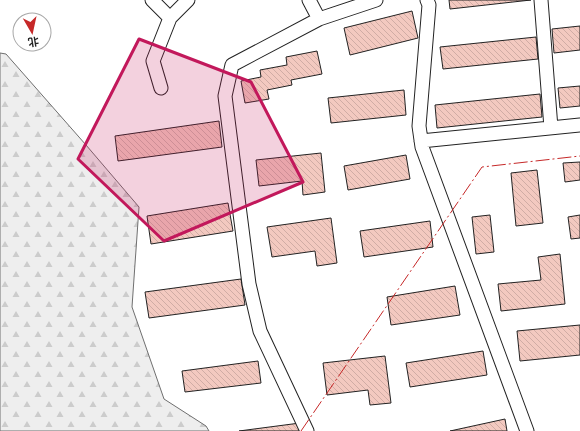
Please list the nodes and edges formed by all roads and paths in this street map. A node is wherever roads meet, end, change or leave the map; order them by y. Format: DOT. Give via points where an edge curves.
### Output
graph roads {
  1 [pos="152,0"];
  2 [pos="188,0"];
  3 [pos="309,0"];
  4 [pos="376,0"];
  5 [pos="427,0"];
  6 [pos="541,0"];
  7 [pos="170,18"];
  8 [pos="319,19"];
  9 [pos="161,88"];
  10 [pos="580,125"];
  11 [pos="552,128"];
  12 [pos="421,141"];
  13 [pos="307,431"];
  14 [pos="527,431"];
  1 -- 7 [label="street"];
  2 -- 7 [label="street"];
  3 -- 8 [label="street"];
  4 -- 8 [label="street"];
  5 -- 12 [label="street" via="429,5 419,126"];
  6 -- 11 [label="street"];
  7 -- 9 [label="street" via="153,61"];
  8 -- 13 [label="street" via="232,65 225,96 249,284 260,331"];
  10 -- 11 [label="street"];
  11 -- 12 [label="street"];
  12 -- 14 [label="street"];
}
